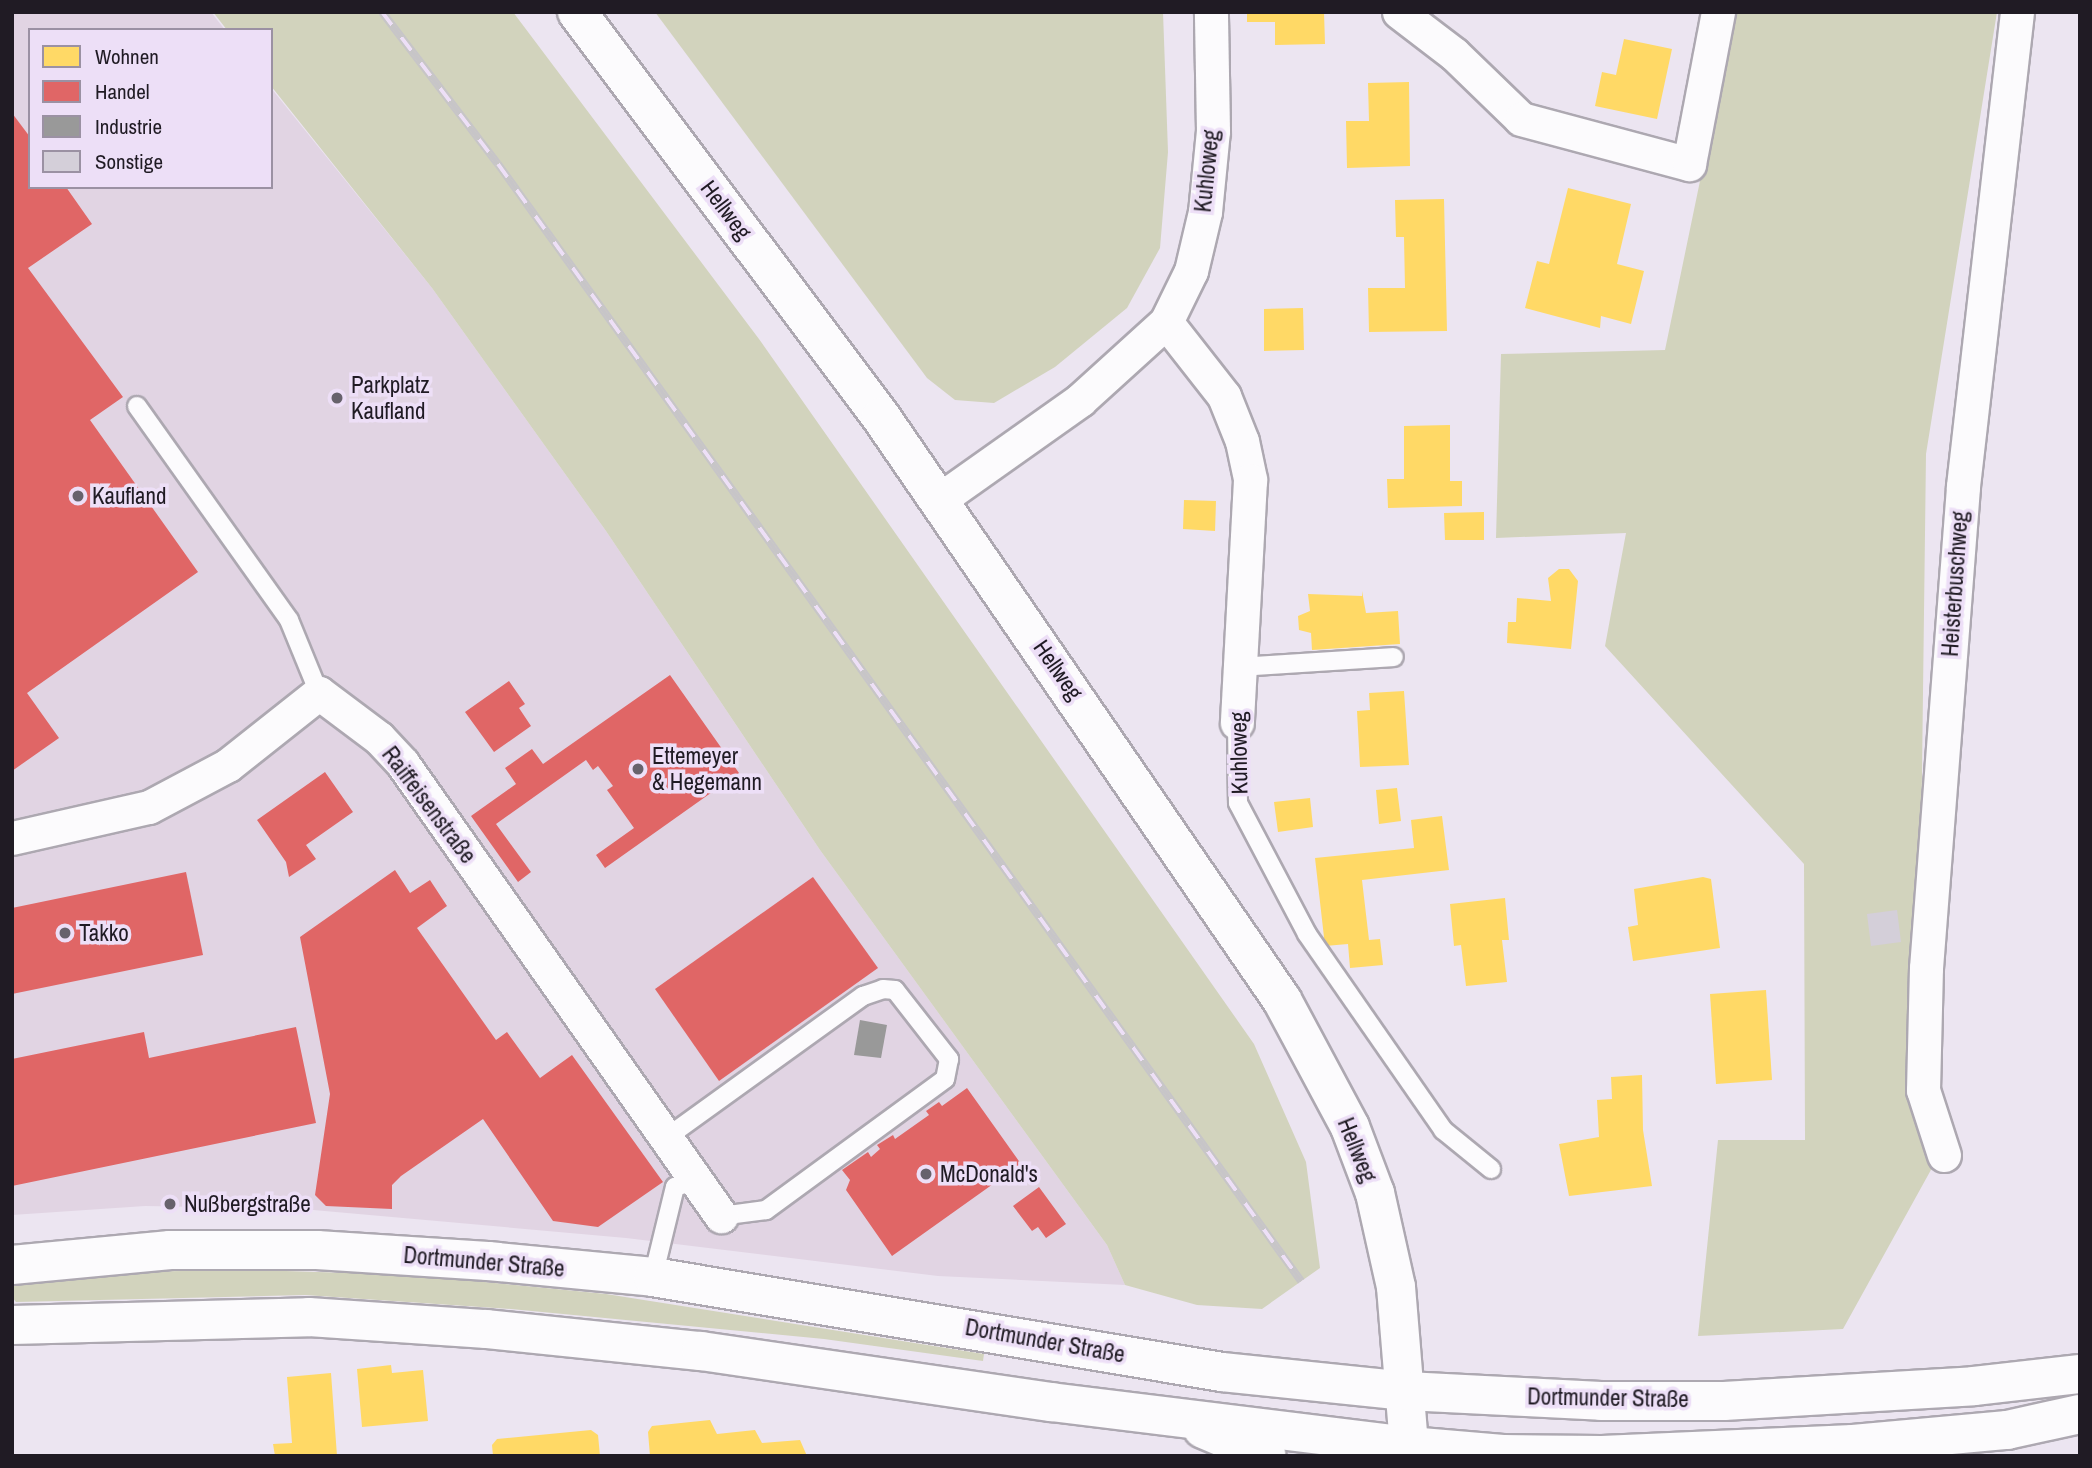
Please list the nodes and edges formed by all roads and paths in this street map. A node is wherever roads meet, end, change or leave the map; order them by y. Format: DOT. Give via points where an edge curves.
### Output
graph roads {
  1 [pos="577,12"];
  2 [pos="1211,12"];
  3 [pos="1399,12"];
  4 [pos="1718,12"];
  5 [pos="2018,12"];
  6 [pos="1166,322"];
  7 [pos="137,407"];
  8 [pos="939,500"];
  9 [pos="1395,657"];
  10 [pos="1240,667"];
  11 [pos="319,693"];
  12 [pos="1237,723"];
  13 [pos="12,838"];
  14 [pos="666,1138"];
  15 [pos="1944,1155"];
  16 [pos="1491,1169"];
  17 [pos="695,1181"];
  18 [pos="721,1216"];
  19 [pos="12,1265"];
  20 [pos="653,1277"];
  21 [pos="12,1325"];
  22 [pos="2080,1374"];
  23 [pos="1406,1391"];
  24 [pos="2080,1414"];
  25 [pos="1164,1415"];
  26 [pos="1409,1451"];
  27 [pos="1267,1456"];
  1 -- 8 [label="main road, Hellweg"];
  2 -- 6 [label="street, Kuhloweg" via="1213,131 1205,212 1191,271"];
  3 -- 4 [label="street" via="1454,54 1521,120 1689,164"];
  5 -- 15 [label="street, Heisterbuschweg" via="1963,486 1926,968 1923,1090"];
  6 -- 8 [label="street, Kuhloweg" via="1080,400"];
  6 -- 10 [label="street, Kuhloweg" via="1224,396 1242,441 1250,480"];
  7 -- 11 [label="lane" via="289,620"];
  8 -- 23 [label="main road, Hellweg" via="1282,1000 1350,1128 1375,1193 1396,1287"];
  9 -- 10 [label="lane"];
  10 -- 12 [label="street, Kuhloweg"];
  11 -- 13 [label="street" via="228,765 170,798 116,817"];
  11 -- 14 [label="street, Raiffeisenstraße" via="379,738 402,764"];
  12 -- 16 [label="lane, Kuhloweg" via="1238,803 1307,934 1443,1130"];
  14 -- 17 [label="street, Raiffeisenstraße"];
  14 -- 18 [label="lane" via="863,996 883,989 895,990 949,1059 945,1079 766,1210"];
  17 -- 18 [label="street, Raiffeisenstraße"];
  17 -- 20 [label="lane" via="675,1187"];
  19 -- 20 [label="main road, Dortmunder Straße" via="170,1250 317,1250"];
  20 -- 23 [label="main road, Dortmunder Straße" via="1222,1372"];
  21 -- 25 [label="main road" via="309,1317 487,1329 701,1351"];
  22 -- 23 [label="main road, Dortmunder Straße" via="1974,1386 1724,1401 1601,1401"];
  23 -- 26 [label="main road, Hellweg"];
  24 -- 26 [label="main road" via="2007,1430 1759,1449 1602,1455"];
  25 -- 26 [label="main road"];
  25 -- 27 [label="main road"];
}
